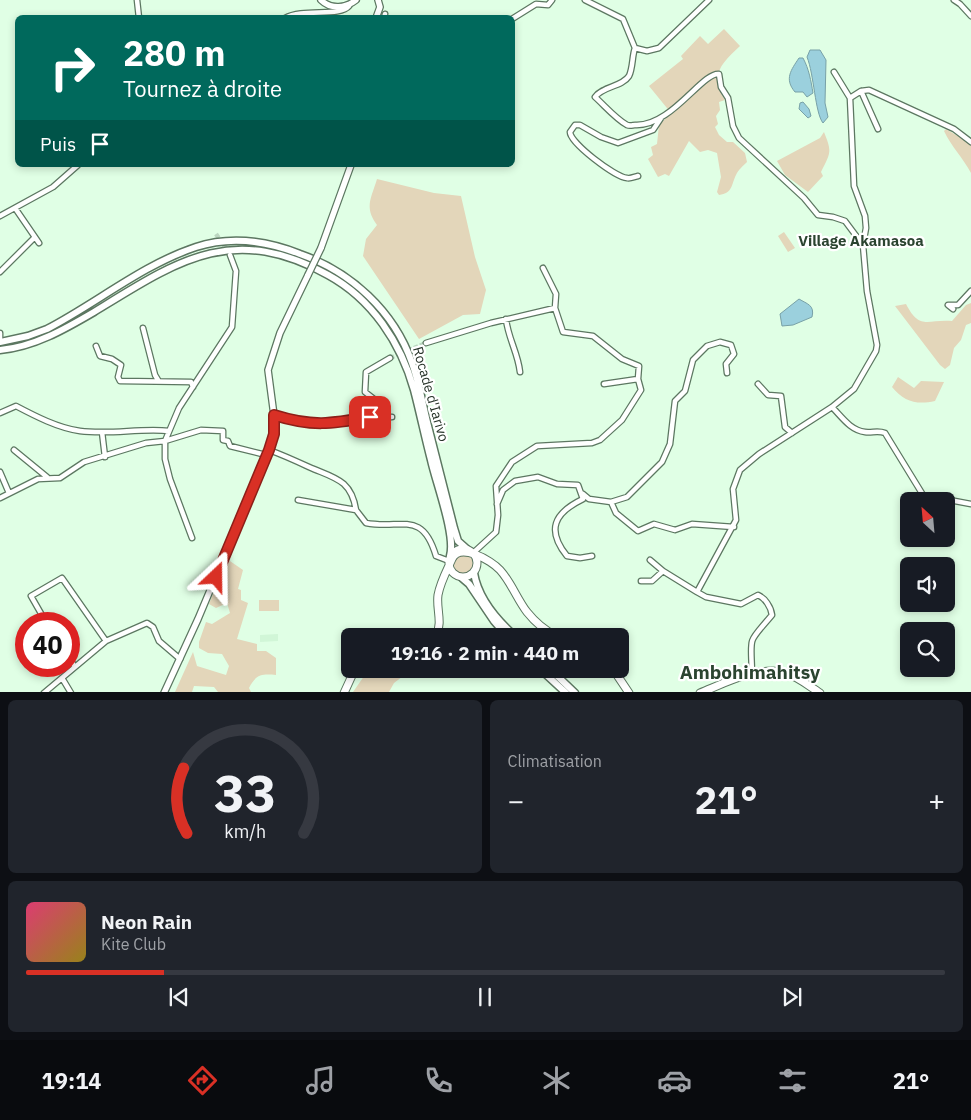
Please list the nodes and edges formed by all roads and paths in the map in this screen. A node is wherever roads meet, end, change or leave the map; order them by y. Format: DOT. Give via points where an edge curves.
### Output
graph roads {
  1 [pos="137,0"];
  2 [pos="321,0"];
  3 [pos="356,0"];
  4 [pos="378,0"];
  5 [pos="552,0"];
  6 [pos="586,0"];
  7 [pos="709,0"];
  8 [pos="954,0"];
  9 [pos="348,6"];
  10 [pos="139,15"];
  11 [pos="290,15"];
  12 [pos="377,15"];
  13 [pos="971,16"];
  14 [pos="515,17"];
  15 [pos="635,48"];
  16 [pos="834,72"];
  17 [pos="861,91"];
  18 [pos="850,98"];
  19 [pos="661,118"];
  20 [pos="878,129"];
  21 [pos="971,142"];
  22 [pos="76,167"];
  23 [pos="350,167"];
  24 [pos="638,176"];
  25 [pos="15,208"];
  26 [pos="0,216"];
  27 [pos="34,238"];
  28 [pos="40,243"];
  29 [pos="863,245"];
  30 [pos="230,255"];
  31 [pos="543,268"];
  32 [pos="0,272"];
  33 [pos="971,291"];
  34 [pos="555,308"];
  35 [pos="954,310"];
  36 [pos="506,319"];
  37 [pos="143,328"];
  38 [pos="0,333"];
  39 [pos="0,342"];
  40 [pos="426,344"];
  41 [pos="96,346"];
  42 [pos="0,350"];
  43 [pos="390,358"];
  44 [pos="520,372"];
  45 [pos="727,373"];
  46 [pos="638,379"];
  47 [pos="158,380"];
  48 [pos="604,384"];
  49 [pos="758,384"];
  50 [pos="193,387"];
  51 [pos="832,407"];
  52 [pos="0,413"];
  53 [pos="274,415"];
  54 [pos="392,417"];
  55 [pos="362,419"];
  56 [pos="169,431"];
  57 [pos="102,432"];
  58 [pos="792,433"];
  59 [pos="165,440"];
  60 [pos="14,450"];
  61 [pos="267,452"];
  62 [pos="104,457"];
  63 [pos="0,472"];
  64 [pos="47,477"];
  65 [pos="8,493"];
  66 [pos="583,494"];
  67 [pos="0,498"];
  68 [pos="298,500"];
  69 [pos="611,502"];
  70 [pos="971,504"];
  71 [pos="496,505"];
  72 [pos="356,510"];
  73 [pos="734,527"];
  74 [pos="192,538"];
  75 [pos="472,553"];
  76 [pos="592,556"];
  77 [pos="650,560"];
  78 [pos="449,561"];
  79 [pos="494,565"];
  80 [pos="475,571"];
  81 [pos="663,571"];
  82 [pos="460,577"];
  83 [pos="641,581"];
  84 [pos="440,589"];
  85 [pos="697,592"];
  86 [pos="40,612"];
  87 [pos="440,628"];
  88 [pos="500,628"];
  89 [pos="508,628"];
  90 [pos="543,628"];
  91 [pos="106,641"];
  92 [pos="180,659"];
  93 [pos="80,661"];
  94 [pos="752,674"];
  95 [pos="62,678"];
  96 [pos="351,678"];
  97 [pos="550,678"];
  98 [pos="560,678"];
  99 [pos="619,678"];
  100 [pos="44,692"];
  101 [pos="71,692"];
  102 [pos="164,692"];
  103 [pos="344,692"];
  104 [pos="566,692"];
  105 [pos="575,692"];
  106 [pos="629,692"];
  107 [pos="700,692"];
  108 [pos="820,692"];
  1 -- 10 [label="street"];
  2 -- 9 [label="street" via="332,6"];
  3 -- 9 [label="street"];
  4 -- 12 [label="street"];
  5 -- 14 [label="street" via="548,5 536,4"];
  6 -- 15 [label="street" via="623,19"];
  7 -- 15 [label="street" via="659,48"];
  8 -- 13 [label="street"];
  9 -- 11 [label="street" via="336,13 311,11"];
  15 -- 19 [label="street" via="626,79 596,97 626,124 644,125"];
  16 -- 18 [label="street"];
  17 -- 18 [label="street"];
  17 -- 20 [label="street"];
  17 -- 21 [label="street" via="879,94 954,129"];
  18 -- 29 [label="street" via="854,186 865,216"];
  19 -- 24 [label="street" via="653,130 618,142 580,125 575,125 570,132 572,140 611,171 625,178"];
  19 -- 29 [label="street" via="710,75 719,74 739,138 818,215 845,222"];
  22 -- 25 [label="street" via="54,187"];
  23 -- 53 [label="street, bridge" via="321,248 280,333 268,370"];
  25 -- 26 [label="street"];
  25 -- 27 [label="street"];
  27 -- 28 [label="street"];
  27 -- 32 [label="street"];
  29 -- 51 [label="street" via="867,291 878,345 859,384"];
  30 -- 50 [label="street" via="236,271 232,327"];
  31 -- 34 [label="street" via="556,294"];
  33 -- 35 [label="street" via="958,305 948,305"];
  34 -- 36 [label="street"];
  34 -- 46 [label="street" via="562,332 593,336 622,358 639,366"];
  36 -- 40 [label="street"];
  36 -- 44 [label="street"];
  37 -- 47 [label="street"];
  38 -- 39 [label="street"];
  39 -- 75 [label="main road, Rocade d'Iarivo" via="47,329 159,263 203,245 225,241 257,242 307,256 343,274 357,286 390,320 402,339 419,386 458,541"];
  41 -- 47 [label="street" via="100,356 121,365 120,380"];
  42 -- 78 [label="main road, Rocade d'Iarivo" via="19,347 57,333 155,275 209,252 269,252 320,271 347,288 368,308 394,340 403,358 418,403 452,544"];
  43 -- 55 [label="street" via="366,372 365,392 374,399 371,414"];
  45 -- 69 [label="street" via="726,364 734,354 731,345 720,342 700,351 693,360 685,390 675,401 670,444 662,462 627,497"];
  46 -- 48 [label="street"];
  46 -- 71 [label="street" via="641,390 622,420 600,440 537,446 512,462 496,486"];
  47 -- 50 [label="street" via="191,382"];
  49 -- 58 [label="street" via="768,395 781,396 785,427"];
  50 -- 56 [label="street"];
  51 -- 58 [label="street"];
  51 -- 70 [label="street" via="853,428 885,433 922,495"];
  52 -- 57 [label="street" via="16,406 71,429"];
  53 -- 55 [label="street" via="296,422 319,424"];
  53 -- 61 [label="street" via="274,434"];
  54 -- 55 [label="street"];
  56 -- 57 [label="street"];
  56 -- 59 [label="street"];
  57 -- 62 [label="street"];
  58 -- 73 [label="street" via="740,470 733,489 737,513"];
  59 -- 61 [label="street" via="201,430 223,431 223,440 230,446"];
  59 -- 62 [label="street"];
  59 -- 74 [label="street" via="170,479"];
  60 -- 64 [label="street"];
  61 -- 72 [label="street" via="337,478 347,487"];
  61 -- 92 [label="street"];
  62 -- 64 [label="street" via="79,464 60,478"];
  63 -- 65 [label="street"];
  64 -- 65 [label="street"];
  65 -- 67 [label="street"];
  66 -- 69 [label="street" via="589,499"];
  66 -- 71 [label="street" via="574,484 557,484 543,477 530,477 508,484"];
  66 -- 76 [label="street" via="583,499 574,503 554,525 554,532 567,556"];
  68 -- 72 [label="street"];
  69 -- 73 [label="street" via="616,513 638,531 654,524 675,530 692,524"];
  71 -- 75 [label="street" via="496,532"];
  72 -- 78 [label="street" via="366,523 382,526 396,522 423,529 436,556"];
  73 -- 85 [label="street"];
  75 -- 78 [label="main road" via="458,552"];
  75 -- 79 [label="main road"];
  75 -- 80 [label="main road"];
  77 -- 81 [label="street"];
  78 -- 82 [label="main road"];
  78 -- 84 [label="main road"];
  79 -- 80 [label="main road" via="484,565"];
  79 -- 90 [label="main road" via="526,611"];
  80 -- 82 [label="main road"];
  80 -- 89 [label="main road" via="477,586"];
  81 -- 83 [label="street" via="652,581"];
  81 -- 85 [label="street"];
  82 -- 84 [label="main road" via="450,580"];
  82 -- 88 [label="main road" via="469,584"];
  84 -- 87 [label="main road"];
  85 -- 94 [label="street" via="741,604 758,595 772,610 772,615 751,639"];
  86 -- 91 [label="street" via="31,596 62,578"];
  91 -- 92 [label="street" via="150,623 159,641"];
  91 -- 93 [label="street"];
  92 -- 102 [label="street"];
  94 -- 107 [label="main road"];
  94 -- 108 [label="main road" via="768,671 785,673"];
  95 -- 100 [label="street"];
  95 -- 101 [label="street"];
  96 -- 103 [label="main road"];
  97 -- 104 [label="main road"];
  98 -- 105 [label="main road"];
  99 -- 106 [label="main road"];
}
